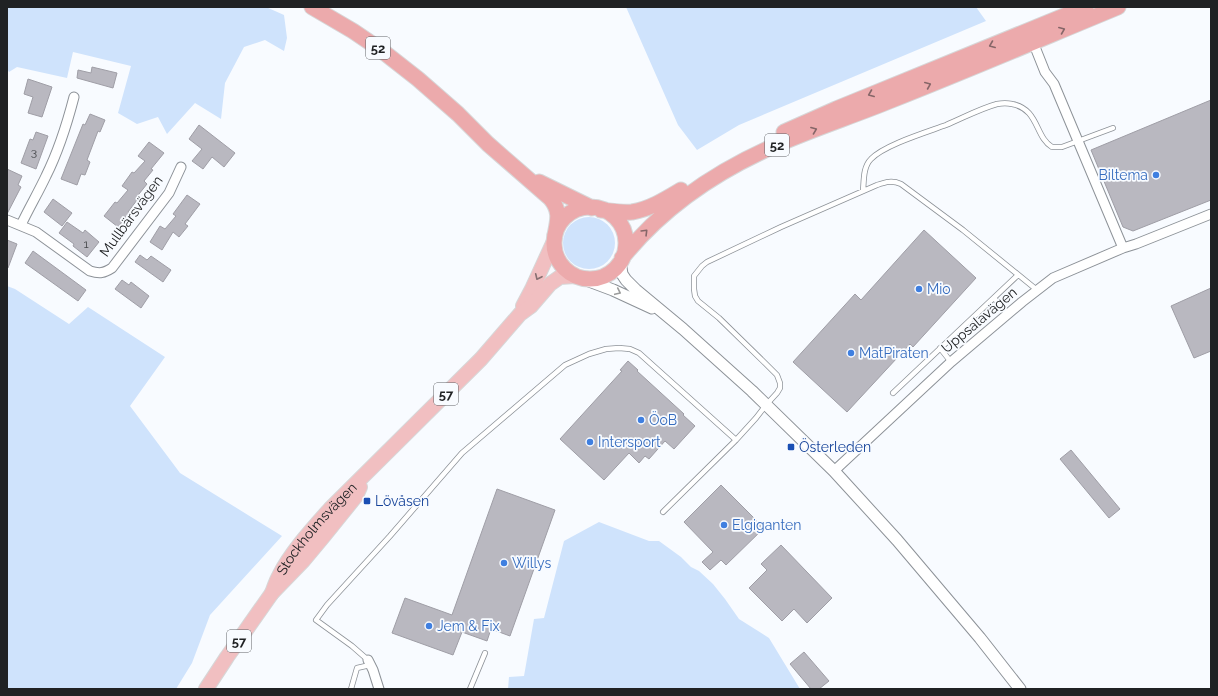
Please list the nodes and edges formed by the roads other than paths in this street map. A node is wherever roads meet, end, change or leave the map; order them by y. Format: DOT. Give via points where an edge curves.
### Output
graph roads {
  1 [pos="312,7"];
  2 [pos="1086,7"];
  3 [pos="1118,7"];
  4 [pos="1030,36"];
  5 [pos="74,97"];
  6 [pos="1113,128"];
  7 [pos="1078,140"];
  8 [pos="181,167"];
  9 [pos="523,174"];
  10 [pos="864,191"];
  11 [pos="597,209"];
  12 [pos="1211,214"];
  13 [pos="7,220"];
  14 [pos="21,226"];
  15 [pos="554,238"];
  16 [pos="1124,248"];
  17 [pos="621,260"];
  18 [pos="1018,275"];
  19 [pos="578,277"];
  20 [pos="1037,290"];
  21 [pos="994,298"];
  22 [pos="520,314"];
  23 [pos="1008,314"];
  24 [pos="666,316"];
  25 [pos="940,348"];
  26 [pos="951,362"];
  27 [pos="893,393"];
  28 [pos="766,405"];
  29 [pos="736,440"];
  30 [pos="834,471"];
  31 [pos="663,512"];
  32 [pos="485,653"];
  33 [pos="369,662"];
  34 [pos="206,689"];
  35 [pos="351,689"];
  36 [pos="379,689"];
  37 [pos="470,689"];
  38 [pos="1020,689"];
  1 -- 9 [label="highway, 52" via="381,50 418,79"];
  2 -- 4 [label="highway, 52"];
  4 -- 3 [label="highway, 52, one-way"];
  4 -- 7 [label="street"];
  4 -- 11 [label="highway, 52, one-way" via="796,126 655,204 632,212"];
  17 -- 4 [label="highway, 52, one-way" via="636,240 674,205 739,163 892,100"];
  5 -- 14 [label="street" via="57,151"];
  6 -- 7 [label="lane"];
  7 -- 10 [label="lane" via="1052,148 1045,142 1029,113 1013,104 998,104 877,154 866,169"];
  7 -- 16 [label="street"];
  8 -- 14 [label="street, Mullbärsvägen" via="168,193 112,268 105,272 90,271 36,232"];
  9 -- 11 [label="highway, 52"];
  9 -- 15 [label="highway, 52" via="556,206 558,219"];
  10 -- 18 [label="lane" via="888,181 901,184"];
  10 -- 28 [label="lane" via="730,250 707,262 694,276 695,296 698,301 777,375 780,388"];
  11 -- 15 [label="highway, 52" via="579,209 566,216"];
  11 -- 17 [label="highway, 52" via="609,213 622,228 625,246"];
  12 -- 16 [label="street, Uppsalavägen"];
  13 -- 14 [label="street"];
  15 -- 19 [label="highway, 52" via="554,248 560,263 568,272"];
  15 -- 22 [label="main road, Stockholmsvägen / 57, one-way"];
  16 -- 20 [label="street, Uppsalavägen" via="1053,278"];
  17 -- 19 [label="highway, 52" via="614,269 602,277"];
  17 -- 24 [label="street" via="626,280"];
  18 -- 20 [label="lane"];
  18 -- 21 [label="lane"];
  19 -- 22 [label="main road, Stockholmsvägen / 57" via="560,277 554,280 531,306"];
  19 -- 24 [label="street, one-way" via="613,290"];
  20 -- 23 [label="street, Uppsalavägen"];
  21 -- 23 [label="lane"];
  21 -- 25 [label="lane"];
  22 -- 34 [label="main road, Stockholmsvägen / 57" via="481,359 369,471 356,496 303,561 272,593"];
  23 -- 26 [label="street, Uppsalavägen"];
  24 -- 28 [label="street" via="696,340"];
  25 -- 26 [label="lane"];
  25 -- 27 [label="lane"];
  26 -- 30 [label="street, Uppsalavägen"];
  28 -- 29 [label="lane"];
  28 -- 30 [label="street"];
  29 -- 31 [label="lane"];
  29 -- 33 [label="lane" via="639,352 630,349 606,349 565,365 462,454 316,620"];
  30 -- 38 [label="street" via="897,540"];
  32 -- 37 [label="lane"];
  33 -- 35 [label="lane" via="357,668"];
  33 -- 36 [label="street"];
}
